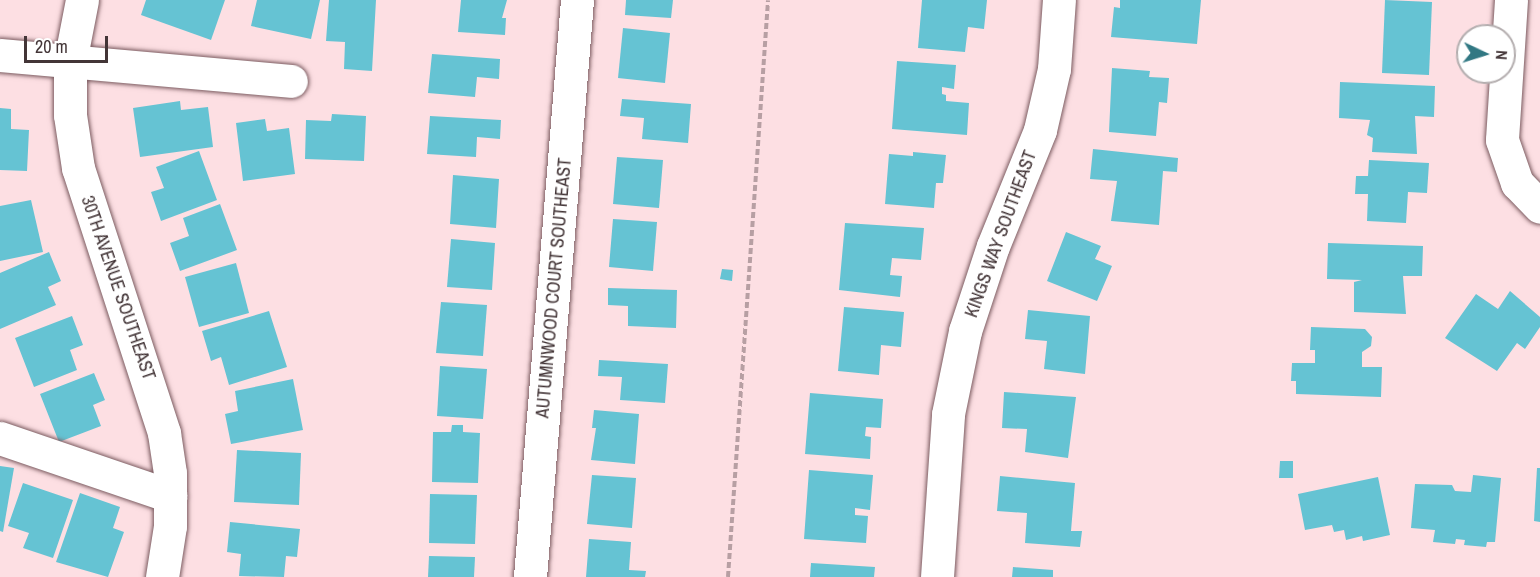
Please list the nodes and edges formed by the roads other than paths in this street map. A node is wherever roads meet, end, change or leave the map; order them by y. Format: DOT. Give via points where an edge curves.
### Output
graph roads {
  1 [pos="82,0"];
  2 [pos="577,0"];
  3 [pos="1059,0"];
  4 [pos="1511,0"];
  5 [pos="0,55"];
  6 [pos="70,62"];
  7 [pos="291,81"];
  8 [pos="1540,207"];
  9 [pos="0,438"];
  10 [pos="170,496"];
  11 [pos="162,577"];
  12 [pos="531,577"];
  13 [pos="937,577"];
  1 -- 6 [label="street, 30TH AVENUE SOUTHEAST"];
  2 -- 12 [label="street, AUTUMNWOOD COURT SOUTHEAST"];
  3 -- 13 [label="street, KINGS WAY SOUTHEAST" via="1054,69 1040,130 993,246 965,331 948,414"];
  4 -- 8 [label="street" via="1502,140 1517,183"];
  5 -- 6 [label="street"];
  6 -- 7 [label="street"];
  6 -- 10 [label="street, 30TH AVENUE SOUTHEAST" via="70,115 78,168 161,422"];
  9 -- 10 [label="street"];
  10 -- 11 [label="street, 30TH AVENUE SOUTHEAST"];
}
